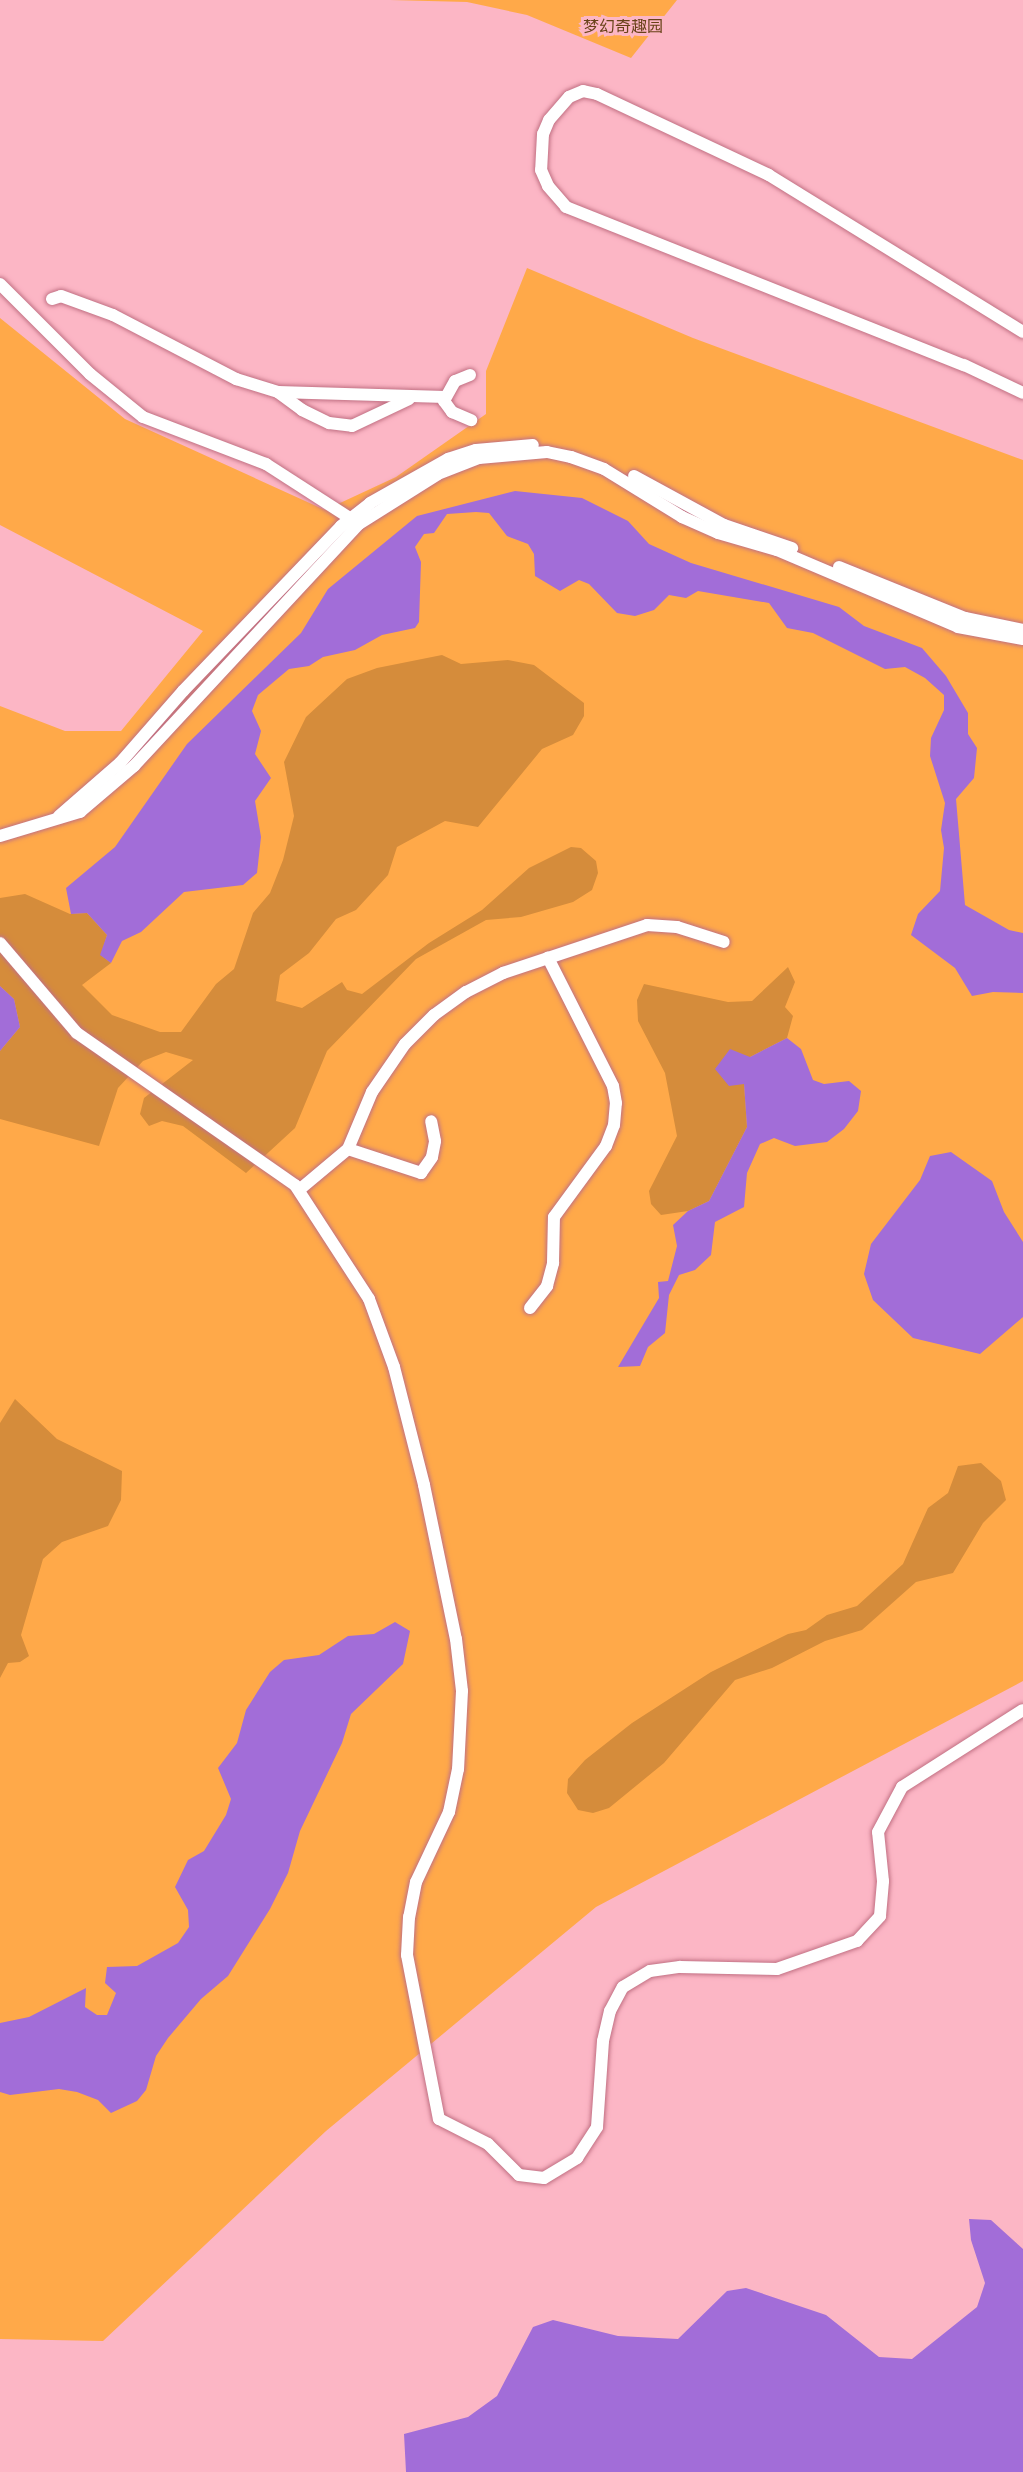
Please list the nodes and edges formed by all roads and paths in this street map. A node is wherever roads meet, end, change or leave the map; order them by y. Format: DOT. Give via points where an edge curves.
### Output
graph roads {
  1 [pos="0,284"];
  2 [pos="52,299"];
  3 [pos="1023,332"];
  4 [pos="470,375"];
  5 [pos="278,392"];
  6 [pos="1023,393"];
  7 [pos="445,397"];
  8 [pos="410,399"];
  9 [pos="471,420"];
  10 [pos="355,522"];
  11 [pos="1023,630"];
  12 [pos="1023,639"];
  13 [pos="0,836"];
  14 [pos="724,942"];
  15 [pos="0,943"];
  16 [pos="548,958"];
  17 [pos="431,1121"];
  18 [pos="348,1149"];
  19 [pos="299,1190"];
  20 [pos="530,1308"];
  21 [pos="1023,1710"];
  1 -- 10 [label="street" via="90,374 143,417 266,464"];
  2 -- 5 [label="street" via="61,296 112,315 236,379"];
  3 -- 6 [label="street" via="769,175 597,94 583,91 568,98 549,120 543,134 541,170 548,186 566,207 964,365"];
  4 -- 7 [label="street" via="455,381"];
  5 -- 8 [label="street"];
  5 -- 8 [label="street" via="329,423 352,426"];
  7 -- 8 [label="street"];
  7 -- 9 [label="street" via="452,412"];
  10 -- 11 [label="street" via="448,459 509,445 569,448 620,468 724,525 776,541 965,618"];
  10 -- 12 [label="street" via="457,465 479,458 547,452 604,469 682,517 718,533 777,550 958,627"];
  10 -- 13 [label="street" via="134,766 80,812"];
  14 -- 16 [label="street" via="677,927 647,925"];
  15 -- 19 [label="street" via="77,1033"];
  16 -- 18 [label="street" via="503,973 434,1015 389,1063"];
  16 -- 20 [label="street" via="613,1086 615,1125 606,1146 554,1217 553,1263 547,1286"];
  17 -- 18 [label="street" via="435,1142 432,1157 421,1173"];
  18 -- 19 [label="street"];
  19 -- 21 [label="street" via="369,1299 382,1333 424,1485 456,1639 462,1691 458,1769 449,1812 416,1881 407,1955 439,2119 488,2144 519,2175 544,2178 577,2158 597,2127 603,2041 610,2011 623,1987 650,1971 680,1967 777,1969 857,1941 880,1916 883,1881 878,1832 902,1787"];
}
